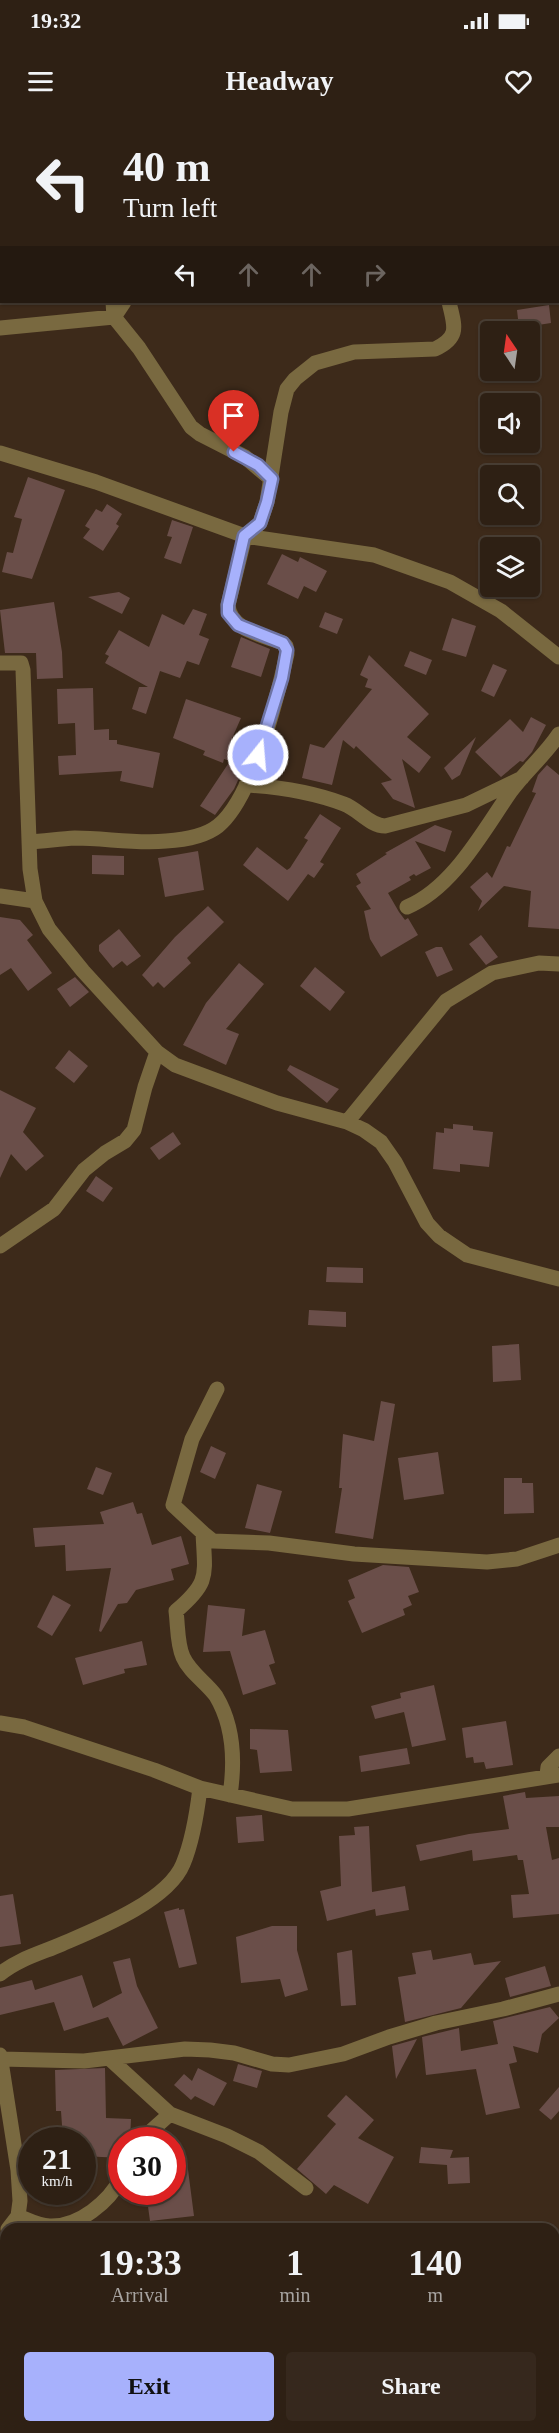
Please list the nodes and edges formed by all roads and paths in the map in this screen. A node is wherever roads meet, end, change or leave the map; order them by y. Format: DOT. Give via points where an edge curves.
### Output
graph roads {
  1 [pos="113,303"];
  2 [pos="123,303"];
  3 [pos="449,303"];
  4 [pos="114,317"];
  5 [pos="0,328"];
  6 [pos="0,453"];
  7 [pos="272,479"];
  8 [pos="244,536"];
  9 [pos="559,657"];
  10 [pos="0,663"];
  11 [pos="559,735"];
  12 [pos="522,778"];
  13 [pos="246,784"];
  14 [pos="29,842"];
  15 [pos="0,896"];
  16 [pos="35,901"];
  17 [pos="406,907"];
  18 [pos="559,964"];
  19 [pos="157,1052"];
  20 [pos="347,1122"];
  21 [pos="0,1246"];
  22 [pos="559,1279"];
  23 [pos="217,1389"];
  24 [pos="203,1533"];
  25 [pos="559,1545"];
  26 [pos="0,1723"];
  27 [pos="559,1756"];
  28 [pos="553,1775"];
  29 [pos="200,1788"];
  30 [pos="230,1795"];
  31 [pos="0,1974"];
  32 [pos="559,1994"];
  33 [pos="0,2057"];
  34 [pos="111,2060"];
  35 [pos="170,2114"];
  36 [pos="156,2127"];
  37 [pos="306,2188"];
  38 [pos="108,2199"];
  39 [pos="18,2216"];
  40 [pos="12,2223"];
  41 [pos="41,2223"];
  42 [pos="64,2223"];
  1 -- 4 [label="street"];
  2 -- 4 [label="street"];
  3 -- 7 [label="street" via="453,335 435,349 354,352 315,363 295,379 287,389 281,412"];
  4 -- 5 [label="street"];
  4 -- 7 [label="street" via="191,427 245,457"];
  6 -- 8 [label="street" via="96,482"];
  7 -- 8 [label="street" via="260,523"];
  8 -- 9 [label="street" via="374,555 450,582 501,611"];
  8 -- 13 [label="street" via="228,613 238,625 283,643 287,654"];
  10 -- 14 [label="street" via="21,663 23,670"];
  11 -- 12 [label="street"];
  12 -- 13 [label="street" via="466,805 385,826 347,805 320,796"];
  12 -- 17 [label="street" via="443,883"];
  13 -- 14 [label="street" via="219,826 198,836 165,842 74,838"];
  14 -- 16 [label="street"];
  15 -- 16 [label="street"];
  16 -- 19 [label="street" via="49,929"];
  18 -- 20 [label="street" via="539,963 492,973 446,1001"];
  19 -- 20 [label="street" via="175,1065 277,1103"];
  19 -- 21 [label="street" via="135,1130 84,1170 54,1209"];
  20 -- 22 [label="street" via="381,1142 427,1223 439,1236 467,1255"];
  23 -- 24 [label="street" via="192,1439 173,1505"];
  24 -- 25 [label="street" via="213,1541 487,1562 517,1558"];
  24 -- 30 [label="street" via="205,1574 197,1594 176,1611 179,1642 188,1666 216,1696 230,1732 234,1762"];
  26 -- 29 [label="street" via="24,1727"];
  27 -- 28 [label="street" via="548,1767"];
  28 -- 30 [label="street" via="348,1809 292,1809"];
  29 -- 30 [label="street"];
  29 -- 31 [label="street" via="183,1866 171,1882 120,1917"];
  32 -- 34 [label="street" via="436,2023 303,2063 272,2064 234,2053 185,2049"];
  33 -- 34 [label="street"];
  33 -- 39 [label="street" via="18,2170"];
  34 -- 35 [label="street"];
  35 -- 36 [label="street"];
  35 -- 37 [label="street" via="259,2152"];
  38 -- 42 [label="street"];
  39 -- 40 [label="street"];
  39 -- 41 [label="street"];
}
